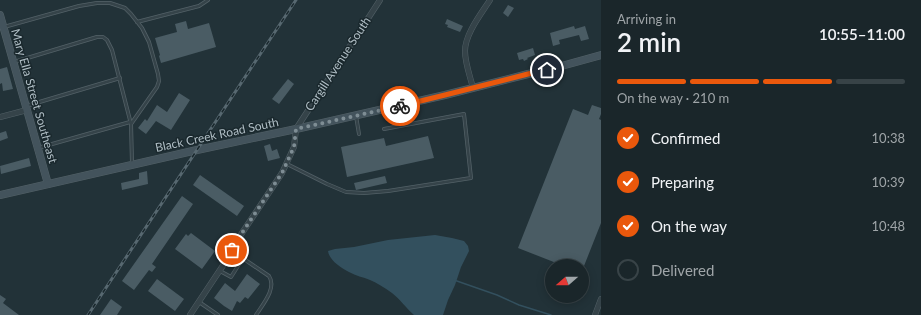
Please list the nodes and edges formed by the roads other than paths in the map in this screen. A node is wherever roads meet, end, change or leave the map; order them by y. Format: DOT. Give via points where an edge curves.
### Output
graph roads {
  1 [pos="86,0"];
  2 [pos="208,0"];
  3 [pos="380,0"];
  4 [pos="490,0"];
  5 [pos="86,5"];
  6 [pos="0,15"];
  7 [pos="138,22"];
  8 [pos="3,27"];
  9 [pos="601,55"];
  10 [pos="14,62"];
  11 [pos="120,78"];
  12 [pos="473,88"];
  13 [pos="26,108"];
  14 [pos="0,116"];
  15 [pos="356,116"];
  16 [pos="131,123"];
  17 [pos="296,129"];
  18 [pos="384,129"];
  19 [pos="359,134"];
  20 [pos="37,148"];
  21 [pos="286,163"];
  22 [pos="132,166"];
  23 [pos="48,184"];
  24 [pos="0,195"];
  25 [pos="232,250"];
  26 [pos="243,258"];
  27 [pos="220,271"];
  28 [pos="601,299"];
  29 [pos="199,302"];
  30 [pos="190,315"];
  31 [pos="218,315"];
  32 [pos="256,315"];
  33 [pos="595,315"];
  1 -- 5 [label="lane"];
  2 -- 7 [label="lane" via="199,6"];
  3 -- 17 [label="street, Cargill Avenue South"];
  4 -- 12 [label="street" via="472,27 465,45 465,58"];
  5 -- 7 [label="lane" via="110,3 125,8"];
  5 -- 8 [label="lane"];
  6 -- 8 [label="street, Mary Ella Street Southeast"];
  7 -- 16 [label="lane" via="149,42 159,81"];
  8 -- 10 [label="street, Mary Ella Street Southeast"];
  9 -- 12 [label="street, Black Creek Road South"];
  10 -- 11 [label="lane" via="103,37 112,50"];
  10 -- 13 [label="street, Mary Ella Street Southeast"];
  11 -- 13 [label="lane"];
  11 -- 16 [label="lane"];
  12 -- 15 [label="street, Black Creek Road South"];
  13 -- 14 [label="street"];
  13 -- 20 [label="street, Mary Ella Street Southeast"];
  15 -- 17 [label="street, Black Creek Road South"];
  15 -- 19 [label="lane"];
  16 -- 20 [label="lane"];
  16 -- 22 [label="lane"];
  17 -- 21 [label="street, Cargill Avenue South" via="294,147"];
  17 -- 22 [label="street, Black Creek Road South"];
  18 -- 21 [label="lane" via="464,114 471,178 388,191 346,192"];
  20 -- 23 [label="street, Mary Ella Street Southeast"];
  21 -- 25 [label="street, Cargill Avenue South"];
  22 -- 23 [label="street, Black Creek Road South"];
  23 -- 24 [label="street, Black Creek Road South"];
  25 -- 26 [label="lane"];
  25 -- 27 [label="street, Cargill Avenue South"];
  26 -- 27 [label="lane" via="231,277"];
  26 -- 32 [label="lane" via="269,276 272,283 271,290"];
  27 -- 29 [label="street, Cargill Avenue South"];
  28 -- 33 [label="street"];
  29 -- 30 [label="street, Cargill Avenue South"];
  29 -- 31 [label="lane"];
}
